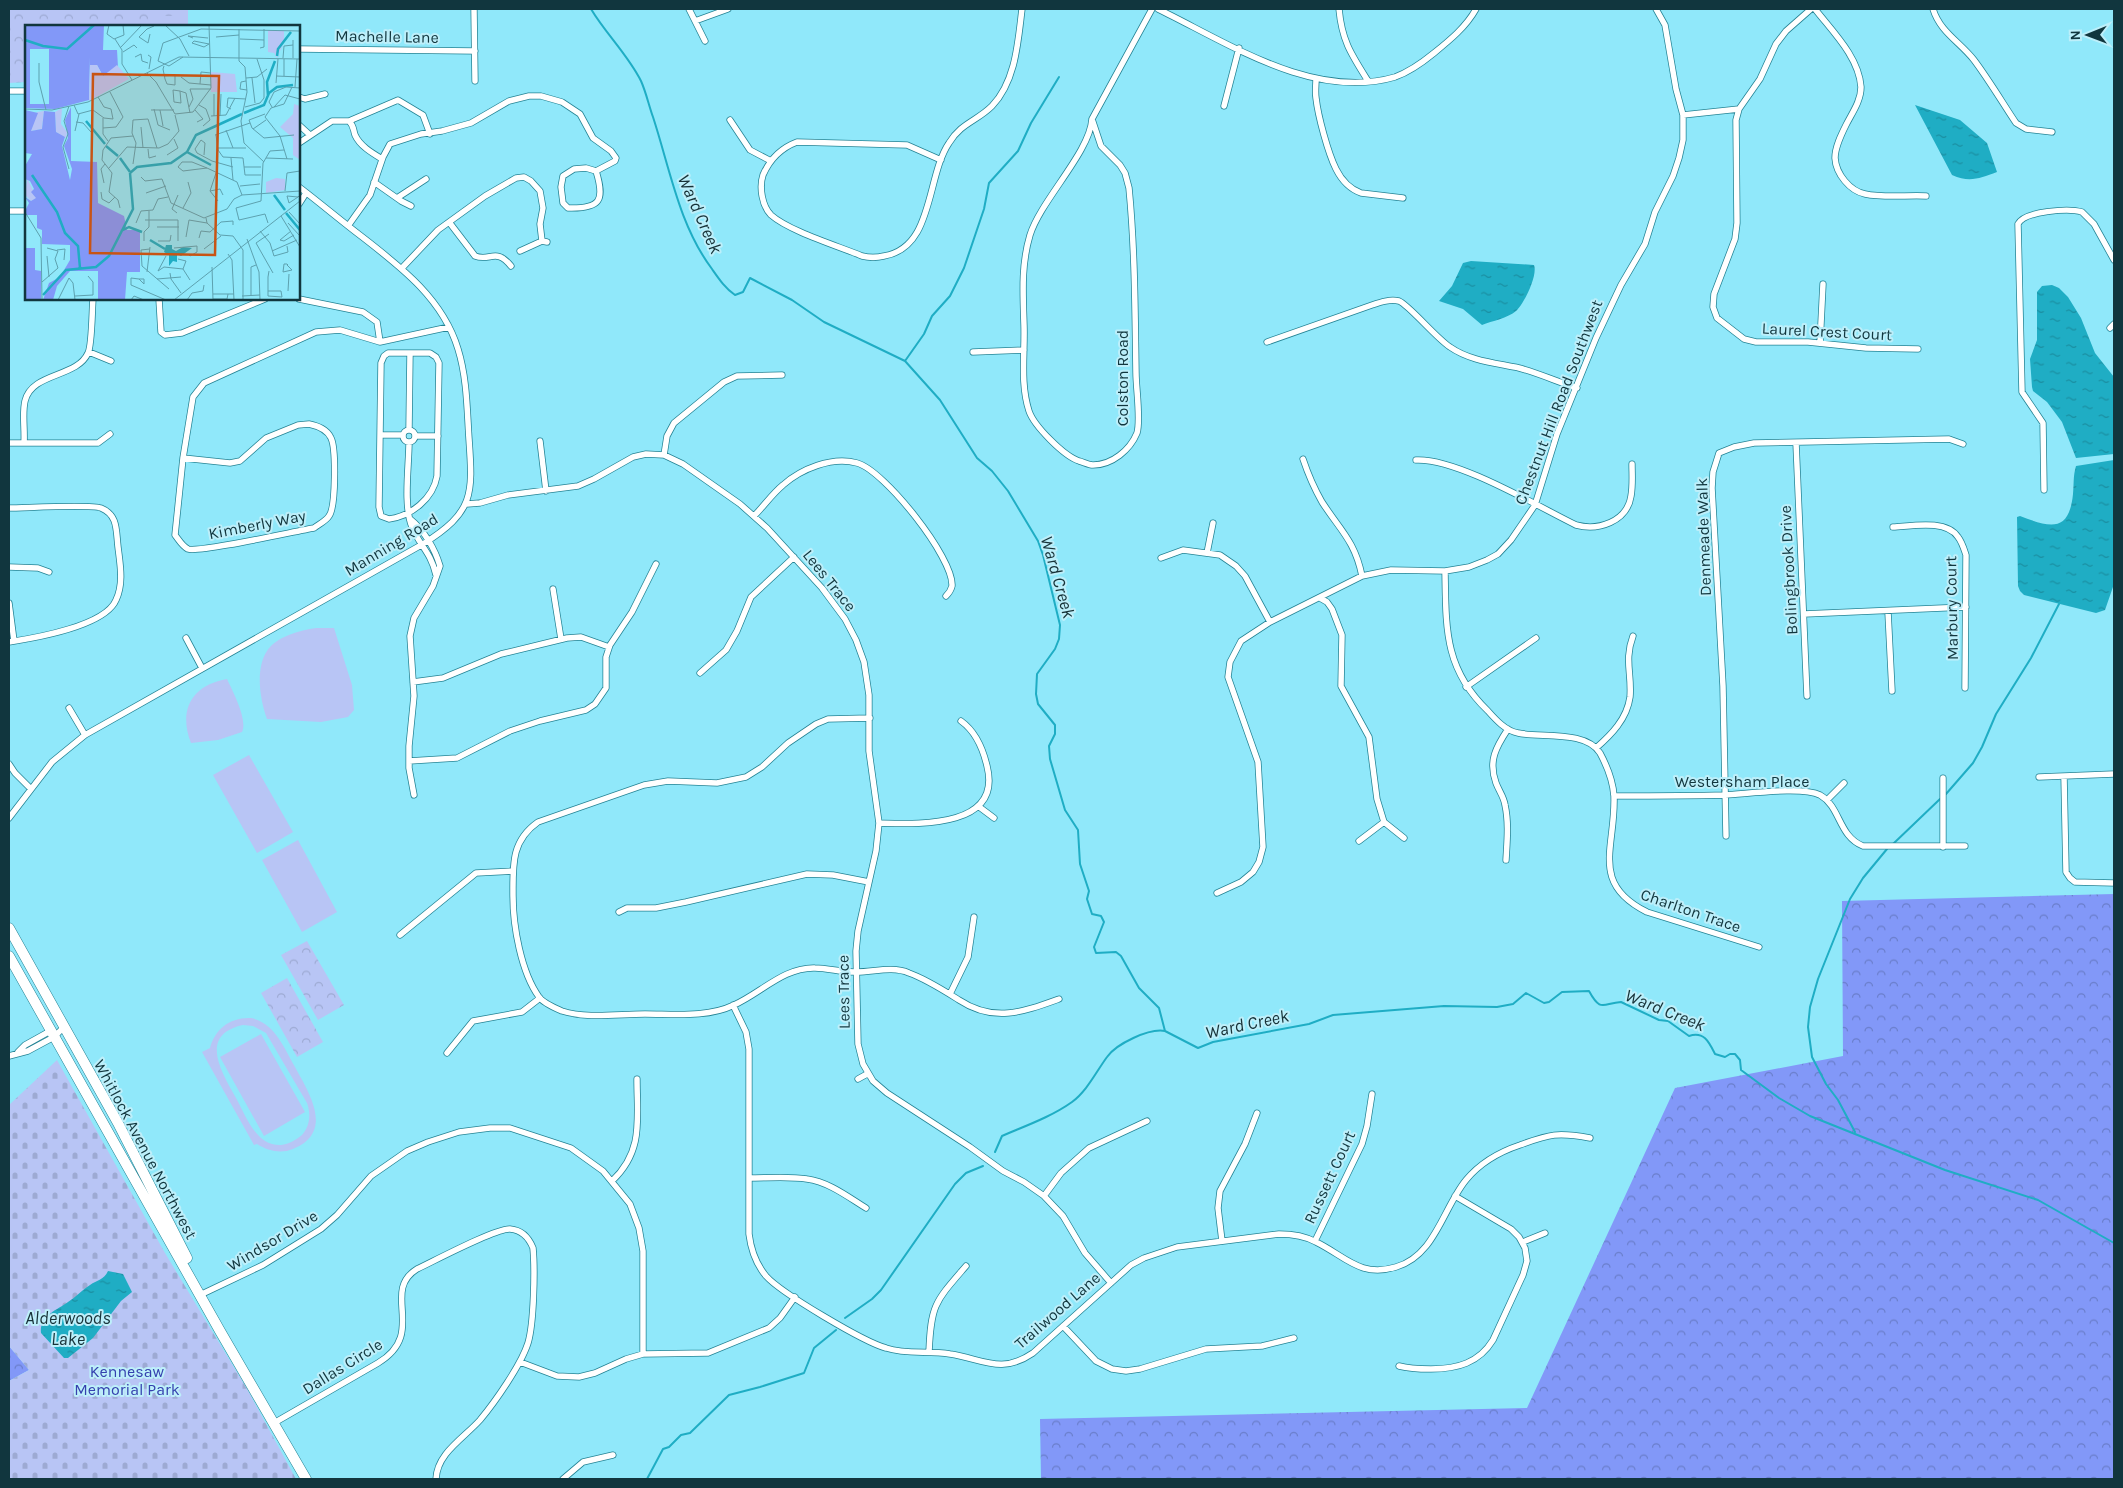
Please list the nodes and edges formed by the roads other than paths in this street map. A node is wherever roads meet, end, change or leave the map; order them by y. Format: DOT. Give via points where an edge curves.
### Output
graph roads {
  1 [pos="474,9"];
  2 [pos="689,9"];
  3 [pos="728,9"];
  4 [pos="1022,9"];
  5 [pos="1152,9"];
  6 [pos="1158,9"];
  7 [pos="1339,9"];
  8 [pos="1476,9"];
  9 [pos="1656,9"];
  10 [pos="1813,9"];
  11 [pos="1933,9"];
  12 [pos="696,21"];
  13 [pos="705,41"];
  14 [pos="1238,48"];
  15 [pos="300,49"];
  16 [pos="475,51"];
  17 [pos="1316,79"];
  18 [pos="475,81"];
  19 [pos="1368,81"];
  20 [pos="9,91"];
  21 [pos="25,91"];
  22 [pos="325,94"];
  23 [pos="300,97"];
  24 [pos="1224,106"];
  25 [pos="1739,109"];
  26 [pos="1684,115"];
  27 [pos="1092,119"];
  28 [pos="730,120"];
  29 [pos="349,121"];
  30 [pos="300,126"];
  31 [pos="2052,132"];
  32 [pos="430,134"];
  33 [pos="310,135"];
  34 [pos="300,142"];
  35 [pos="382,159"];
  36 [pos="941,160"];
  37 [pos="771,161"];
  38 [pos="596,171"];
  39 [pos="426,179"];
  40 [pos="374,182"];
  41 [pos="300,188"];
  42 [pos="306,193"];
  43 [pos="1926,196"];
  44 [pos="397,198"];
  45 [pos="1403,198"];
  46 [pos="300,202"];
  47 [pos="411,206"];
  48 [pos="25,210"];
  49 [pos="9,211"];
  50 [pos="449,222"];
  51 [pos="348,226"];
  52 [pos="520,251"];
  53 [pos="2114,260"];
  54 [pos="511,266"];
  55 [pos="402,268"];
  56 [pos="1823,284"];
  57 [pos="300,299"];
  58 [pos="93,300"];
  59 [pos="159,300"];
  60 [pos="263,300"];
  61 [pos="448,327"];
  62 [pos="380,342"];
  63 [pos="1267,342"];
  64 [pos="1820,343"];
  65 [pos="1918,349"];
  66 [pos="1024,350"];
  67 [pos="89,352"];
  68 [pos="974,352"];
  69 [pos="410,353"];
  70 [pos="111,361"];
  71 [pos="782,375"];
  72 [pos="1577,388"];
  73 [pos="409,429"];
  74 [pos="110,434"];
  75 [pos="380,435"];
  76 [pos="403,435"];
  77 [pos="415,436"];
  78 [pos="438,436"];
  79 [pos="540,441"];
  80 [pos="409,442"];
  81 [pos="9,443"];
  82 [pos="24,443"];
  83 [pos="1796,443"];
  84 [pos="1963,444"];
  85 [pos="664,455"];
  86 [pos="183,458"];
  87 [pos="1303,459"];
  88 [pos="1416,460"];
  89 [pos="1632,464"];
  90 [pos="2044,490"];
  91 [pos="546,491"];
  92 [pos="467,504"];
  93 [pos="1536,506"];
  94 [pos="9,508"];
  95 [pos="408,511"];
  96 [pos="754,516"];
  97 [pos="1213,523"];
  98 [pos="1893,527"];
  99 [pos="426,543"];
  100 [pos="1207,553"];
  101 [pos="794,558"];
  102 [pos="1161,558"];
  103 [pos="656,564"];
  104 [pos="9,568"];
  105 [pos="1445,571"];
  106 [pos="49,572"];
  107 [pos="1362,576"];
  108 [pos="552,589"];
  109 [pos="946,596"];
  110 [pos="1320,598"];
  111 [pos="9,602"];
  112 [pos="1966,608"];
  113 [pos="1888,612"];
  114 [pos="1804,614"];
  115 [pos="1270,622"];
  116 [pos="1633,636"];
  117 [pos="186,638"];
  118 [pos="1536,638"];
  119 [pos="561,639"];
  120 [pos="11,642"];
  121 [pos="609,647"];
  122 [pos="202,668"];
  123 [pos="700,673"];
  124 [pos="413,682"];
  125 [pos="1466,687"];
  126 [pos="1965,688"];
  127 [pos="1892,691"];
  128 [pos="1807,696"];
  129 [pos="69,708"];
  130 [pos="870,718"];
  131 [pos="961,721"];
  132 [pos="1508,729"];
  133 [pos="85,735"];
  134 [pos="1596,748"];
  135 [pos="409,761"];
  136 [pos="9,764"];
  137 [pos="2114,774"];
  138 [pos="2064,776"];
  139 [pos="2038,777"];
  140 [pos="1943,778"];
  141 [pos="1844,783"];
  142 [pos="30,788"];
  143 [pos="414,795"];
  144 [pos="1725,795"];
  145 [pos="1614,796"];
  146 [pos="1826,800"];
  147 [pos="978,806"];
  148 [pos="9,818"];
  149 [pos="994,818"];
  150 [pos="1384,822"];
  151 [pos="879,823"];
  152 [pos="1726,836"];
  153 [pos="1404,838"];
  154 [pos="1359,841"];
  155 [pos="1965,846"];
  156 [pos="1943,847"];
  157 [pos="1506,860"];
  158 [pos="513,871"];
  159 [pos="869,882"];
  160 [pos="2114,882"];
  161 [pos="1217,893"];
  162 [pos="619,912"];
  163 [pos="974,917"];
  164 [pos="9,928"];
  165 [pos="400,935"];
  166 [pos="12,936"];
  167 [pos="1760,947"];
  168 [pos="9,956"];
  169 [pos="856,973"];
  170 [pos="950,994"];
  171 [pos="540,998"];
  172 [pos="1059,998"];
  173 [pos="733,1005"];
  174 [pos="64,1027"];
  175 [pos="53,1034"];
  176 [pos="447,1053"];
  177 [pos="9,1056"];
  178 [pos="868,1074"];
  179 [pos="637,1079"];
  180 [pos="858,1079"];
  181 [pos="1372,1094"];
  182 [pos="1257,1113"];
  183 [pos="1147,1121"];
  184 [pos="1590,1138"];
  185 [pos="749,1178"];
  186 [pos="612,1181"];
  187 [pos="1044,1196"];
  188 [pos="1455,1196"];
  189 [pos="866,1208"];
  190 [pos="1545,1233"];
  191 [pos="1222,1241"];
  192 [pos="1315,1241"];
  193 [pos="1523,1242"];
  194 [pos="966,1266"];
  195 [pos="1111,1282"];
  196 [pos="203,1294"];
  197 [pos="795,1297"];
  198 [pos="1063,1326"];
  199 [pos="1294,1338"];
  200 [pos="929,1352"];
  201 [pos="643,1354"];
  202 [pos="520,1362"];
  203 [pos="1399,1366"];
  204 [pos="274,1423"];
  205 [pos="613,1455"];
  206 [pos="306,1479"];
  207 [pos="436,1479"];
  208 [pos="563,1479"];
  1 -- 16 [label="street"];
  2 -- 12 [label="street"];
  3 -- 12 [label="street"];
  4 -- 36 [label="street" via="1015,57 1003,91 992,106 958,131"];
  5 -- 27 [label="street, Colston Road"];
  6 -- 14 [label="street"];
  7 -- 19 [label="street" via="1348,49"];
  8 -- 19 [label="street" via="1453,38 1427,58 1396,76"];
  9 -- 26 [label="street, Chestnut Hill Road Southwest" via="1665,25"];
  10 -- 25 [label="street" via="1786,31 1776,44 1760,79"];
  10 -- 43 [label="street" via="1845,50 1859,76 1859,99 1835,158 1843,179 1855,190 1866,194"];
  11 -- 31 [label="street" via="1944,31 1973,59 2016,123 2026,129"];
  12 -- 13 [label="street"];
  14 -- 17 [label="street" via="1296,74"];
  14 -- 24 [label="street"];
  15 -- 16 [label="street, Machelle Lane"];
  16 -- 18 [label="street"];
  17 -- 19 [label="street"];
  17 -- 45 [label="street" via="1315,97 1321,122 1342,179 1354,190"];
  20 -- 21 [label="street"];
  22 -- 23 [label="street"];
  25 -- 26 [label="street"];
  25 -- 64 [label="street, Laurel Crest Court" via="1736,120 1735,239 1714,294 1713,307 1718,318 1744,339"];
  26 -- 72 [label="street, Chestnut Hill Road Southwest" via="1683,140 1673,176 1644,244 1608,309"];
  27 -- 66 [label="street, Colston Road" via="1080,151 1039,213 1030,236 1021,297"];
  27 -- 66 [label="street, Colston Road" via="1101,146 1125,173 1129,188 1138,403 1137,433 1124,452 1093,466 1073,459 1055,444 1029,413 1024,386"];
  28 -- 37 [label="street" via="750,150"];
  29 -- 32 [label="street" via="398,100 423,115"];
  29 -- 33 [label="street" via="332,121"];
  29 -- 35 [label="street" via="368,151"];
  30 -- 33 [label="street"];
  32 -- 35 [label="street" via="394,141"];
  32 -- 38 [label="street" via="471,123 509,101 529,96 552,98 580,114 593,138 614,154 615,161"];
  33 -- 34 [label="street"];
  35 -- 40 [label="street"];
  36 -- 37 [label="street" via="907,144 798,142"];
  36 -- 37 [label="street" via="918,235 900,252 871,258 783,224 770,213 763,199 761,181"];
  38 -- 38 [label="street" via="574,169 563,176 563,203 568,208 582,208 598,200 601,188"];
  39 -- 44 [label="street"];
  40 -- 44 [label="street"];
  40 -- 51 [label="street" via="367,200"];
  41 -- 42 [label="street, Manning Road"];
  42 -- 46 [label="street"];
  42 -- 51 [label="street, Manning Road"];
  44 -- 47 [label="street"];
  48 -- 49 [label="street"];
  50 -- 52 [label="street" via="484,196 516,178 524,178 540,191 543,208 540,224 544,241"];
  50 -- 54 [label="street" via="475,256 501,256"];
  50 -- 55 [label="street"];
  51 -- 55 [label="street, Manning Road"];
  53 -- 90 [label="street" via="2094,224 2082,212 2059,210 2022,218 2018,224 2022,392 2043,423"];
  55 -- 61 [label="street, Manning Road" via="428,295"];
  56 -- 64 [label="street"];
  57 -- 62 [label="street" via="363,312 377,322"];
  58 -- 67 [label="street"];
  59 -- 60 [label="street" via="162,332 172,335"];
  61 -- 62 [label="street"];
  61 -- 92 [label="street, Manning Road" via="458,350 465,386 471,478"];
  62 -- 86 [label="street, Kimberly Way" via="340,330 316,332 204,383 193,397"];
  63 -- 72 [label="street" via="1372,304 1396,301 1459,353 1520,368"];
  64 -- 65 [label="street, Laurel Crest Court"];
  66 -- 68 [label="street"];
  67 -- 70 [label="street"];
  67 -- 82 [label="street" via="78,364 36,385 30,392 25,401"];
  69 -- 73 [label="street"];
  69 -- 75 [label="street" via="388,353 381,360"];
  69 -- 78 [label="street" via="430,353 438,360"];
  71 -- 85 [label="street" via="737,376 724,382 674,423 667,436"];
  72 -- 93 [label="street, Chestnut Hill Road Southwest" via="1557,434"];
  73 -- 76 [label="street"];
  73 -- 77 [label="street"];
  74 -- 82 [label="street" via="98,443"];
  75 -- 76 [label="street"];
  75 -- 95 [label="street" via="379,512 389,520"];
  76 -- 80 [label="street"];
  77 -- 78 [label="street"];
  77 -- 80 [label="street"];
  78 -- 95 [label="street" via="434,488 424,502"];
  79 -- 91 [label="street"];
  80 -- 95 [label="street"];
  81 -- 82 [label="street"];
  83 -- 84 [label="street, Denmeade Walk" via="1949,439"];
  83 -- 114 [label="street, Bolingbrook Drive"];
  83 -- 144 [label="street, Denmeade Walk" via="1754,443 1734,447 1719,454 1713,472"];
  85 -- 91 [label="street, Lees Trace" via="633,457 586,483"];
  85 -- 96 [label="street, Lees Trace" via="683,464"];
  86 -- 86 [label="street, Kimberly Way" via="240,461 266,438 298,425 318,426 332,439 334,450 331,514 314,528 190,550 175,535"];
  87 -- 107 [label="street" via="1313,486 1351,541 1359,558"];
  88 -- 93 [label="street" via="1430,459 1455,466"];
  89 -- 93 [label="street" via="1631,497 1626,510 1604,525 1589,528 1576,525"];
  91 -- 92 [label="street, Lees Trace"];
  92 -- 99 [label="street, Manning Road" via="451,524"];
  93 -- 105 [label="street, Chestnut Hill Road Southwest" via="1498,554 1469,567"];
  94 -- 120 [label="street" via="99,507 112,515 116,523 120,572 116,601 108,610 72,629"];
  95 -- 99 [label="street" via="411,526"];
  96 -- 101 [label="street, Lees Trace"];
  96 -- 109 [label="street" via="782,485 810,468 821,464 857,463 887,484 935,543 951,582 951,590"];
  97 -- 100 [label="street"];
  98 -- 112 [label="street, Marbury Court" via="1944,528 1957,535 1966,555"];
  99 -- 122 [label="street, Manning Road"];
  99 -- 124 [label="street" via="436,575 412,623"];
  100 -- 102 [label="street" via="1183,550"];
  100 -- 115 [label="street" via="1220,556 1240,570"];
  101 -- 123 [label="street" via="751,597 726,650"];
  101 -- 130 [label="street, Lees Trace" via="830,598 856,640 868,684"];
  103 -- 121 [label="street" via="632,612"];
  104 -- 106 [label="street" via="38,568"];
  105 -- 107 [label="street, Chestnut Hill Road Southwest" via="1391,570"];
  105 -- 125 [label="street" via="1448,641"];
  107 -- 110 [label="street, Chestnut Hill Road Southwest"];
  108 -- 119 [label="street"];
  110 -- 115 [label="street, Chestnut Hill Road Southwest"];
  110 -- 150 [label="street" via="1328,602 1342,635 1341,686 1369,737 1377,799"];
  111 -- 120 [label="street"];
  112 -- 113 [label="street"];
  112 -- 126 [label="street, Marbury Court"];
  113 -- 114 [label="street"];
  113 -- 127 [label="street"];
  114 -- 128 [label="street, Bolingbrook Drive"];
  115 -- 161 [label="street, Chestnut Hill Road Southwest" via="1242,641 1230,662 1228,677 1258,762 1263,847 1253,872 1241,882"];
  116 -- 134 [label="street" via="1628,650 1630,698 1614,732"];
  117 -- 122 [label="street"];
  118 -- 125 [label="street"];
  119 -- 121 [label="street" via="581,637"];
  119 -- 124 [label="street" via="492,658 443,678"];
  121 -- 135 [label="street" via="606,688 589,708 516,728 457,758"];
  122 -- 133 [label="street, Manning Road"];
  124 -- 135 [label="street"];
  125 -- 132 [label="street"];
  129 -- 133 [label="street"];
  130 -- 151 [label="street, Lees Trace" via="869,751"];
  130 -- 158 [label="street" via="828,719 816,724 746,778 717,783 668,781 644,786 538,822 520,840"];
  131 -- 147 [label="street" via="974,734 988,771 985,795"];
  132 -- 134 [label="street" via="1538,736 1571,737"];
  132 -- 157 [label="street" via="1492,759 1496,784 1505,804"];
  133 -- 142 [label="street, Manning Road" via="56,758"];
  134 -- 145 [label="street, Charlton Trace" via="1608,770"];
  135 -- 143 [label="street"];
  136 -- 142 [label="street"];
  137 -- 138 [label="street"];
  138 -- 139 [label="street"];
  138 -- 160 [label="street" via="2066,872 2075,882"];
  140 -- 156 [label="street"];
  141 -- 146 [label="street"];
  142 -- 148 [label="street, Manning Road"];
  144 -- 145 [label="street, Westersham Place"];
  144 -- 146 [label="street, Westersham Place" via="1807,791"];
  144 -- 152 [label="street, Denmeade Walk"];
  145 -- 167 [label="street, Charlton Trace" via="1609,850 1611,876 1618,891 1631,904 1647,912"];
  146 -- 156 [label="street, Westersham Place" via="1853,842 1863,846"];
  147 -- 149 [label="street"];
  147 -- 151 [label="street" via="959,817 942,821"];
  150 -- 153 [label="street"];
  150 -- 154 [label="street"];
  151 -- 159 [label="street, Lees Trace"];
  155 -- 156 [label="street, Westersham Place"];
  158 -- 165 [label="street" via="476,873"];
  158 -- 171 [label="street" via="513,902 522,958"];
  159 -- 162 [label="street" via="807,874 686,902 656,908 627,908"];
  159 -- 169 [label="street, Lees Trace" via="858,931"];
  163 -- 170 [label="street" via="968,957"];
  164 -- 166 [label="highway, Whitlock Avenue Northwest"];
  166 -- 174 [label="highway, Whitlock Avenue Northwest"];
  168 -- 175 [label="highway, Whitlock Avenue Northwest"];
  169 -- 170 [label="street" via="895,969"];
  169 -- 173 [label="street" via="802,969 777,978"];
  169 -- 178 [label="street, Lees Trace" via="858,1044"];
  170 -- 172 [label="street" via="969,1006 998,1014 1030,1009"];
  171 -- 173 [label="street" via="560,1010 587,1015 688,1015"];
  171 -- 176 [label="street" via="522,1012 473,1021"];
  173 -- 185 [label="street, Trailwood Lane" via="749,1043"];
  174 -- 175 [label="street"];
  174 -- 196 [label="highway, Whitlock Avenue Northwest" via="118,1124"];
  175 -- 177 [label="street" via="25,1045"];
  175 -- 196 [label="highway, Whitlock Avenue Northwest"];
  178 -- 180 [label="street"];
  178 -- 187 [label="street, Lees Trace" via="887,1093"];
  179 -- 186 [label="street" via="635,1148 627,1165"];
  181 -- 192 [label="street, Russett Court" via="1362,1144"];
  182 -- 191 [label="street" via="1220,1191 1218,1208"];
  183 -- 187 [label="street" via="1089,1148 1061,1173"];
  184 -- 188 [label="street, Trailwood Lane" via="1558,1134 1507,1150 1479,1167"];
  185 -- 189 [label="street" via="813,1180 834,1188"];
  185 -- 197 [label="street, Trailwood Lane" via="749,1234 753,1255 768,1278"];
  186 -- 196 [label="street, Windsor Drive" via="572,1148 521,1130 490,1128 458,1132 417,1145 396,1157 371,1176 338,1215 320,1229 262,1265"];
  186 -- 201 [label="street, Windsor Drive" via="630,1204 642,1240"];
  187 -- 195 [label="street, Lees Trace" via="1063,1216 1085,1253"];
  188 -- 192 [label="street, Trailwood Lane" via="1424,1249 1410,1261 1396,1267 1373,1270 1358,1267"];
  188 -- 193 [label="street" via="1511,1229"];
  190 -- 193 [label="street"];
  191 -- 192 [label="street, Trailwood Lane" via="1285,1234"];
  191 -- 195 [label="street, Trailwood Lane" via="1160,1251 1138,1261"];
  193 -- 203 [label="street" via="1527,1261 1523,1275 1489,1347 1471,1362 1456,1367 1413,1369"];
  194 -- 200 [label="street" via="935,1306 930,1321"];
  195 -- 198 [label="street, Trailwood Lane"];
  196 -- 204 [label="highway, Whitlock Avenue Northwest"];
  197 -- 200 [label="street, Trailwood Lane" via="876,1345 901,1352"];
  197 -- 201 [label="street" via="786,1312 769,1328 715,1351"];
  198 -- 199 [label="street" via="1096,1361 1112,1369 1126,1371 1206,1349 1262,1346"];
  198 -- 200 [label="street, Trailwood Lane" via="1027,1358 1005,1365"];
  201 -- 202 [label="street" via="579,1377 557,1376"];
  202 -- 204 [label="street, Dallas Circle" via="530,1334 534,1253 524,1234 508,1229 410,1274 404,1281 401,1294 403,1331 393,1351 378,1363"];
  202 -- 207 [label="street, Dallas Circle" via="482,1418 444,1455"];
  204 -- 206 [label="highway, Whitlock Avenue Northwest"];
  205 -- 208 [label="street" via="583,1462"];
}
